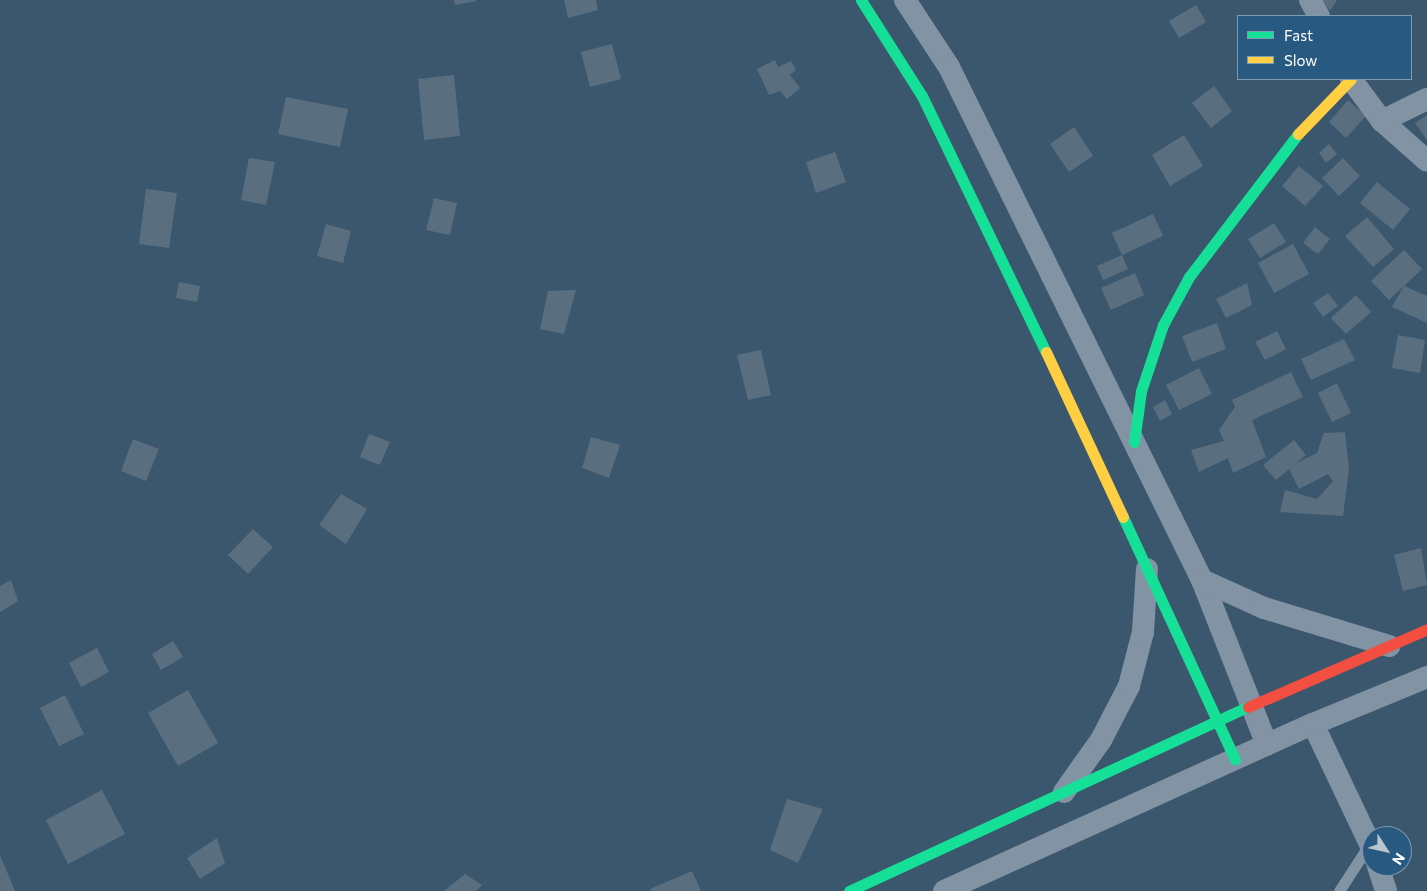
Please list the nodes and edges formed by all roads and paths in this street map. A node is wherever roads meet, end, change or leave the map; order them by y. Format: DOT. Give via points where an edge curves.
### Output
graph roads {
  1 [pos="861,0"];
  2 [pos="905,0"];
  3 [pos="1310,0"];
  4 [pos="1318,15"];
  5 [pos="1350,80"];
  6 [pos="1352,80"];
  7 [pos="1427,99"];
  8 [pos="1382,121"];
  9 [pos="1427,161"];
  10 [pos="1134,442"];
  11 [pos="1147,569"];
  12 [pos="1202,580"];
  13 [pos="1427,629"];
  14 [pos="1389,646"];
  15 [pos="1427,678"];
  16 [pos="1253,705"];
  17 [pos="1218,721"];
  18 [pos="1313,724"];
  19 [pos="1268,745"];
  20 [pos="1235,760"];
  21 [pos="1064,792"];
  22 [pos="1362,827"];
  23 [pos="1362,859"];
  24 [pos="1381,876"];
  25 [pos="849,891"];
  26 [pos="944,891"];
  27 [pos="1339,891"];
  28 [pos="1386,891"];
  1 -- 11 [label="street" via="922,96 990,232"];
  2 -- 10 [label="street" via="949,67"];
  3 -- 4 [label="street"];
  5 -- 10 [label="street" via="1305,124 1189,277 1163,325 1141,390"];
  6 -- 8 [label="street"];
  7 -- 8 [label="street"];
  8 -- 9 [label="street"];
  10 -- 12 [label="street"];
  11 -- 17 [label="street"];
  11 -- 21 [label="street" via="1144,632 1129,686 1101,740"];
  12 -- 14 [label="street" via="1264,608"];
  12 -- 16 [label="street"];
  13 -- 14 [label="street"];
  14 -- 16 [label="street"];
  15 -- 18 [label="street"];
  16 -- 17 [label="street"];
  16 -- 19 [label="street"];
  17 -- 20 [label="street"];
  17 -- 21 [label="street"];
  18 -- 19 [label="street"];
  18 -- 22 [label="street"];
  19 -- 20 [label="street"];
  20 -- 26 [label="street"];
  21 -- 25 [label="street"];
  23 -- 27 [label="lane"];
  24 -- 28 [label="street"];
}
